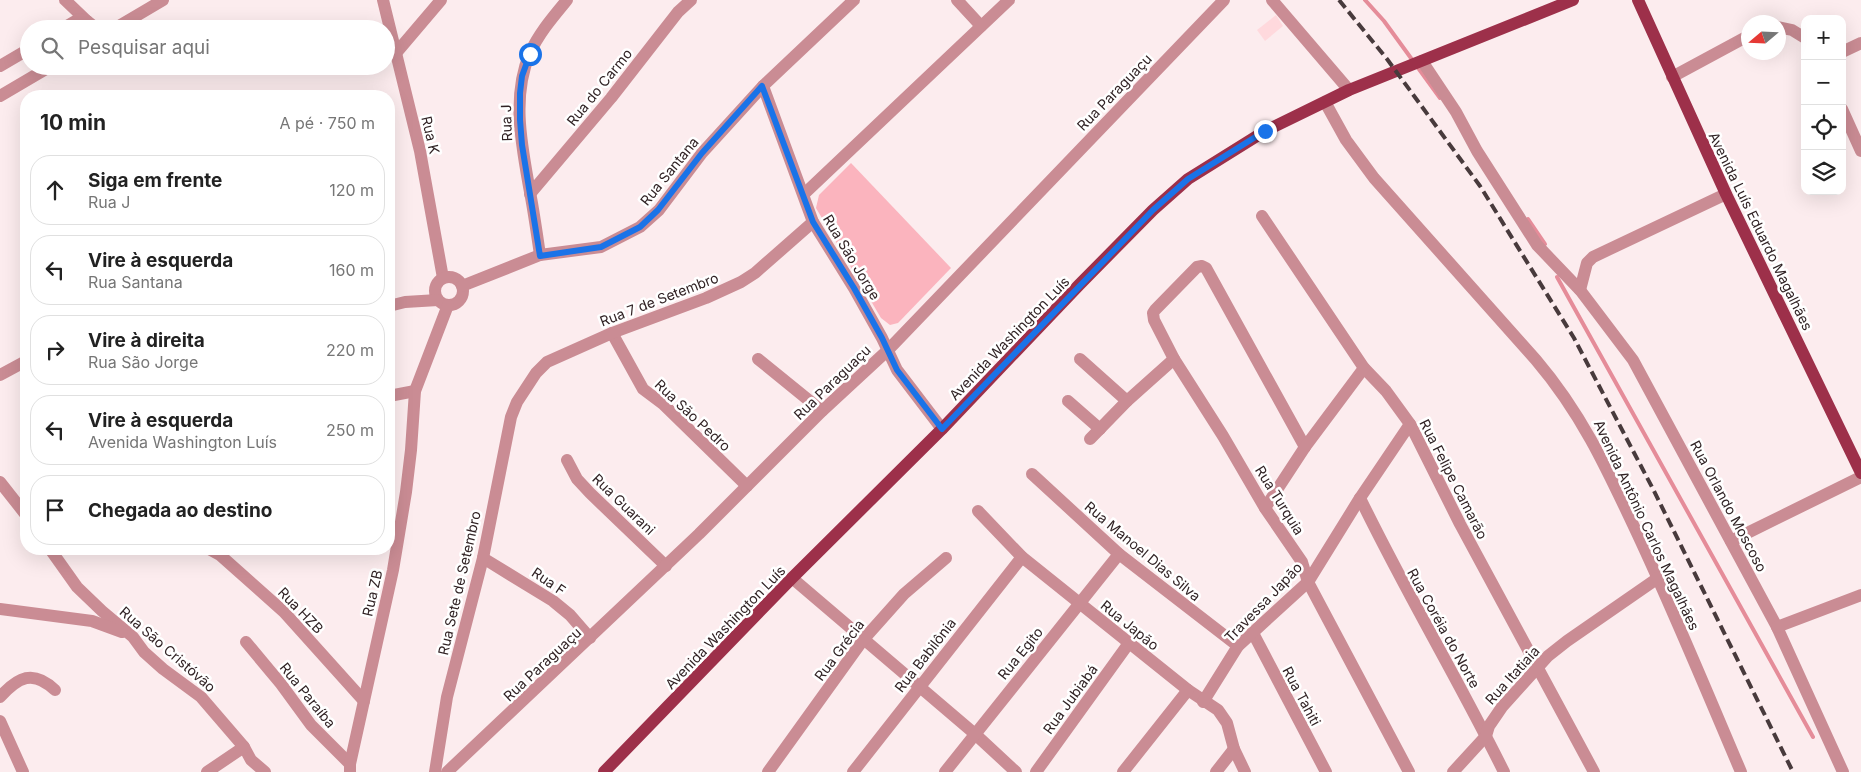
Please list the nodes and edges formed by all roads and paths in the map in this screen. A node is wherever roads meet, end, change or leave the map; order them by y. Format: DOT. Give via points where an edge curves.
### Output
graph roads {
  1 [pos="65,0"];
  2 [pos="163,0"];
  3 [pos="383,0"];
  4 [pos="441,0"];
  5 [pos="567,0"];
  6 [pos="691,0"];
  7 [pos="854,0"];
  8 [pos="957,0"];
  9 [pos="1009,0"];
  10 [pos="1224,0"];
  11 [pos="1272,0"];
  12 [pos="1573,0"];
  13 [pos="1638,0"];
  14 [pos="87,20"];
  15 [pos="129,20"];
  16 [pos="388,20"];
  17 [pos="981,26"];
  18 [pos="1786,29"];
  19 [pos="1801,36"];
  20 [pos="1741,40"];
  21 [pos="1861,43"];
  22 [pos="395,49"];
  23 [pos="1846,50"];
  24 [pos="396,53"];
  25 [pos="20,54"];
  26 [pos="1419,62"];
  27 [pos="0,66"];
  28 [pos="36,75"];
  29 [pos="1672,77"];
  30 [pos="762,86"];
  31 [pos="1349,90"];
  32 [pos="0,96"];
  33 [pos="1325,102"];
  34 [pos="1846,118"];
  35 [pos="1861,151"];
  36 [pos="530,194"];
  37 [pos="804,194"];
  38 [pos="1726,194"];
  39 [pos="1262,216"];
  40 [pos="813,222"];
  41 [pos="540,256"];
  42 [pos="443,278"];
  43 [pos="462,286"];
  44 [pos="1580,290"];
  45 [pos="443,303"];
  46 [pos="395,304"];
  47 [pos="612,333"];
  48 [pos="888,350"];
  49 [pos="1080,358"];
  50 [pos="758,359"];
  51 [pos="1174,359"];
  52 [pos="20,364"];
  53 [pos="1364,368"];
  54 [pos="0,375"];
  55 [pos="415,391"];
  56 [pos="395,395"];
  57 [pos="1068,401"];
  58 [pos="1128,401"];
  59 [pos="517,402"];
  60 [pos="822,411"];
  61 [pos="1410,424"];
  62 [pos="942,429"];
  63 [pos="1100,429"];
  64 [pos="1090,439"];
  65 [pos="1305,447"];
  66 [pos="567,460"];
  67 [pos="1861,473"];
  68 [pos="1032,474"];
  69 [pos="1861,477"];
  70 [pos="0,482"];
  71 [pos="746,486"];
  72 [pos="1360,498"];
  73 [pos="20,506"];
  74 [pos="1265,508"];
  75 [pos="978,511"];
  76 [pos="1731,541"];
  77 [pos="1119,554"];
  78 [pos="54,555"];
  79 [pos="218,555"];
  80 [pos="1022,557"];
  81 [pos="483,558"];
  82 [pos="946,558"];
  83 [pos="666,566"];
  84 [pos="792,578"];
  85 [pos="1658,578"];
  86 [pos="1308,582"];
  87 [pos="1861,595"];
  88 [pos="1080,603"];
  89 [pos="0,609"];
  90 [pos="1777,627"];
  91 [pos="1253,633"];
  92 [pos="133,637"];
  93 [pos="590,638"];
  94 [pos="863,640"];
  95 [pos="246,642"];
  96 [pos="1129,643"];
  97 [pos="1238,646"];
  98 [pos="1538,668"];
  99 [pos="919,686"];
  100 [pos="55,690"];
  101 [pos="1188,690"];
  102 [pos="0,697"];
  103 [pos="364,701"];
  104 [pos="1203,702"];
  105 [pos="0,722"];
  106 [pos="975,734"];
  107 [pos="1486,736"];
  108 [pos="244,748"];
  109 [pos="1234,749"];
  110 [pos="350,768"];
  111 [pos="23,772"];
  112 [pos="207,772"];
  113 [pos="265,772"];
  114 [pos="435,772"];
  115 [pos="447,772"];
  116 [pos="604,772"];
  117 [pos="768,772"];
  118 [pos="853,772"];
  119 [pos="945,772"];
  120 [pos="1016,772"];
  121 [pos="1036,772"];
  122 [pos="1123,772"];
  123 [pos="1216,772"];
  124 [pos="1244,772"];
  125 [pos="1326,772"];
  126 [pos="1409,772"];
  127 [pos="1453,772"];
  128 [pos="1504,772"];
  129 [pos="1594,772"];
  130 [pos="1741,772"];
  131 [pos="1843,772"];
  1 -- 14 [label="street"];
  2 -- 15 [label="street"];
  3 -- 16 [label="street, Rua K"];
  4 -- 24 [label="street"];
  5 -- 36 [label="street, Rua J" via="541,32 522,76 522,145"];
  6 -- 36 [label="street, Rua do Carmo"];
  7 -- 30 [label="street, Rua Santana"];
  8 -- 17 [label="street"];
  9 -- 17 [label="street"];
  10 -- 48 [label="street, Rua Paraguaçu"];
  11 -- 31 [label="street"];
  12 -- 26 [label="main road, Avenida Washington Luís"];
  13 -- 29 [label="main road, Avenida Luís Eduardo Magalhães"];
  17 -- 37 [label="street"];
  18 -- 19 [label="street"];
  20 -- 29 [label="street"];
  21 -- 23 [label="street"];
  22 -- 24 [label="street, Rua K"];
  24 -- 42 [label="street, Rua K" via="420,151"];
  25 -- 27 [label="street"];
  26 -- 31 [label="main road, Avenida Washington Luís"];
  26 -- 44 [label="street, Rua Orlando Moscoso" via="1456,112 1536,245"];
  28 -- 32 [label="street"];
  29 -- 38 [label="main road, Avenida Luís Eduardo Magalhães"];
  30 -- 37 [label="street, Rua São Jorge"];
  30 -- 41 [label="street, Rua Santana" via="640,227 601,247"];
  31 -- 33 [label="main road, Avenida Washington Luís"];
  33 -- 62 [label="main road, Avenida Washington Luís" via="1265,131 1188,179 1079,285"];
  33 -- 85 [label="street, Avenida Antônio Carlos Magalhães" via="1346,140 1374,178 1558,386 1607,468"];
  34 -- 35 [label="street"];
  36 -- 41 [label="street, Rua J"];
  37 -- 40 [label="street, Rua São Jorge"];
  38 -- 44 [label="street" via="1593,257 1587,263"];
  38 -- 67 [label="main road, Avenida Luís Eduardo Magalhães"];
  39 -- 53 [label="street, Rua Felipe Camarão"];
  40 -- 47 [label="street, Rua 7 de Setembro" via="741,282"];
  40 -- 48 [label="street, Rua São Jorge"];
  41 -- 43 [label="street, Rua Santana"];
  42 -- 43 [label="street" via="454,278"];
  42 -- 45 [label="street" via="435,288 435,295"];
  43 -- 45 [label="street" via="462,297 458,301"];
  44 -- 76 [label="street, Rua Orlando Moscoso" via="1633,360"];
  45 -- 46 [label="street"];
  45 -- 55 [label="street, Rua ZB"];
  47 -- 59 [label="street, Rua 7 de Setembro" via="547,362"];
  47 -- 71 [label="street, Rua São Pedro" via="643,390 663,404"];
  48 -- 60 [label="street, Rua Paraguaçu"];
  48 -- 62 [label="street, Rua São Jorge" via="905,383"];
  49 -- 58 [label="street"];
  50 -- 60 [label="street"];
  51 -- 58 [label="street"];
  51 -- 65 [label="street, Rua Turquia" via="1153,313 1200,266 1206,268"];
  51 -- 74 [label="street, Rua Turquia"];
  52 -- 54 [label="street"];
  53 -- 61 [label="street, Rua Felipe Camarão"];
  53 -- 65 [label="street"];
  55 -- 56 [label="street"];
  55 -- 103 [label="street, Rua ZB" via="405,500"];
  57 -- 63 [label="street"];
  58 -- 63 [label="street"];
  59 -- 81 [label="street, Rua Sete de Setembro" via="505,439"];
  60 -- 71 [label="street, Rua Paraguaçu"];
  61 -- 72 [label="street, Travessa Japão"];
  61 -- 98 [label="street, Rua Felipe Camarão"];
  62 -- 84 [label="main road, Avenida Washington Luís"];
  63 -- 64 [label="street"];
  65 -- 74 [label="street"];
  66 -- 83 [label="street, Rua Guarani" via="590,494"];
  68 -- 77 [label="street, Rua Manoel Dias Silva"];
  69 -- 76 [label="street"];
  70 -- 73 [label="street"];
  71 -- 83 [label="street, Rua Paraguaçu"];
  72 -- 86 [label="street, Travessa Japão"];
  72 -- 107 [label="street, Rua Coréia do Norte"];
  74 -- 86 [label="street, Rua Turquia" via="1302,562"];
  75 -- 80 [label="street, Rua Japão"];
  76 -- 90 [label="street, Rua Orlando Moscoso"];
  77 -- 88 [label="street, Rua Egito"];
  77 -- 97 [label="street, Rua Manoel Dias Silva"];
  78 -- 92 [label="street, Rua São Cristóvão" via="77,587"];
  79 -- 103 [label="street, Rua HZB" via="284,612"];
  80 -- 88 [label="street, Rua Japão"];
  80 -- 99 [label="street, Rua Babilônia"];
  81 -- 93 [label="street, Rua F" via="553,601"];
  81 -- 114 [label="street, Rua Sete de Setembro" via="447,697"];
  82 -- 94 [label="street, Rua Grécia" via="904,594"];
  83 -- 93 [label="street, Rua Paraguaçu"];
  84 -- 94 [label="street"];
  84 -- 116 [label="main road, Avenida Washington Luís"];
  85 -- 98 [label="street, Rua Itatiaia" via="1567,641"];
  85 -- 130 [label="street, Avenida Antônio Carlos Magalhães"];
  86 -- 91 [label="street, Travessa Japão"];
  86 -- 126 [label="street, Rua Turquia"];
  87 -- 90 [label="street"];
  88 -- 96 [label="street, Rua Japão"];
  88 -- 106 [label="street, Rua Egito"];
  89 -- 92 [label="street" via="92,621"];
  90 -- 131 [label="street, Rua Orlando Moscoso"];
  91 -- 97 [label="street, Travessa Japão"];
  91 -- 125 [label="street, Rua Tahiti"];
  92 -- 108 [label="street, Rua São Cristóvão" via="144,652 201,697"];
  93 -- 115 [label="street, Rua Paraguaçu"];
  94 -- 99 [label="street"];
  94 -- 117 [label="street, Rua Grécia"];
  95 -- 110 [label="street, Rua Paraíba" via="311,725"];
  96 -- 101 [label="street, Rua Japão"];
  96 -- 121 [label="street, Rua Jubiabá"];
  97 -- 104 [label="street, Travessa Japão"];
  98 -- 107 [label="street, Rua Itatiaia" via="1502,707"];
  98 -- 129 [label="street, Rua Felipe Camarão"];
  99 -- 106 [label="street"];
  99 -- 118 [label="street, Rua Babilônia"];
  100 -- 102 [label="street" via="38,678 26,678 10,685"];
  101 -- 104 [label="street, Rua Japão"];
  101 -- 122 [label="street"];
  103 -- 110 [label="street, Rua ZB"];
  104 -- 109 [label="street, Rua Japão" via="1218,710 1228,723"];
  105 -- 111 [label="street"];
  106 -- 119 [label="street, Rua Egito"];
  106 -- 120 [label="street"];
  107 -- 127 [label="street, Rua Itatiaia"];
  107 -- 128 [label="street, Rua Coréia do Norte"];
  108 -- 112 [label="street"];
  108 -- 113 [label="street, Rua São Cristóvão" via="251,760"];
  109 -- 123 [label="street"];
  109 -- 124 [label="street, Rua Japão"];
}
